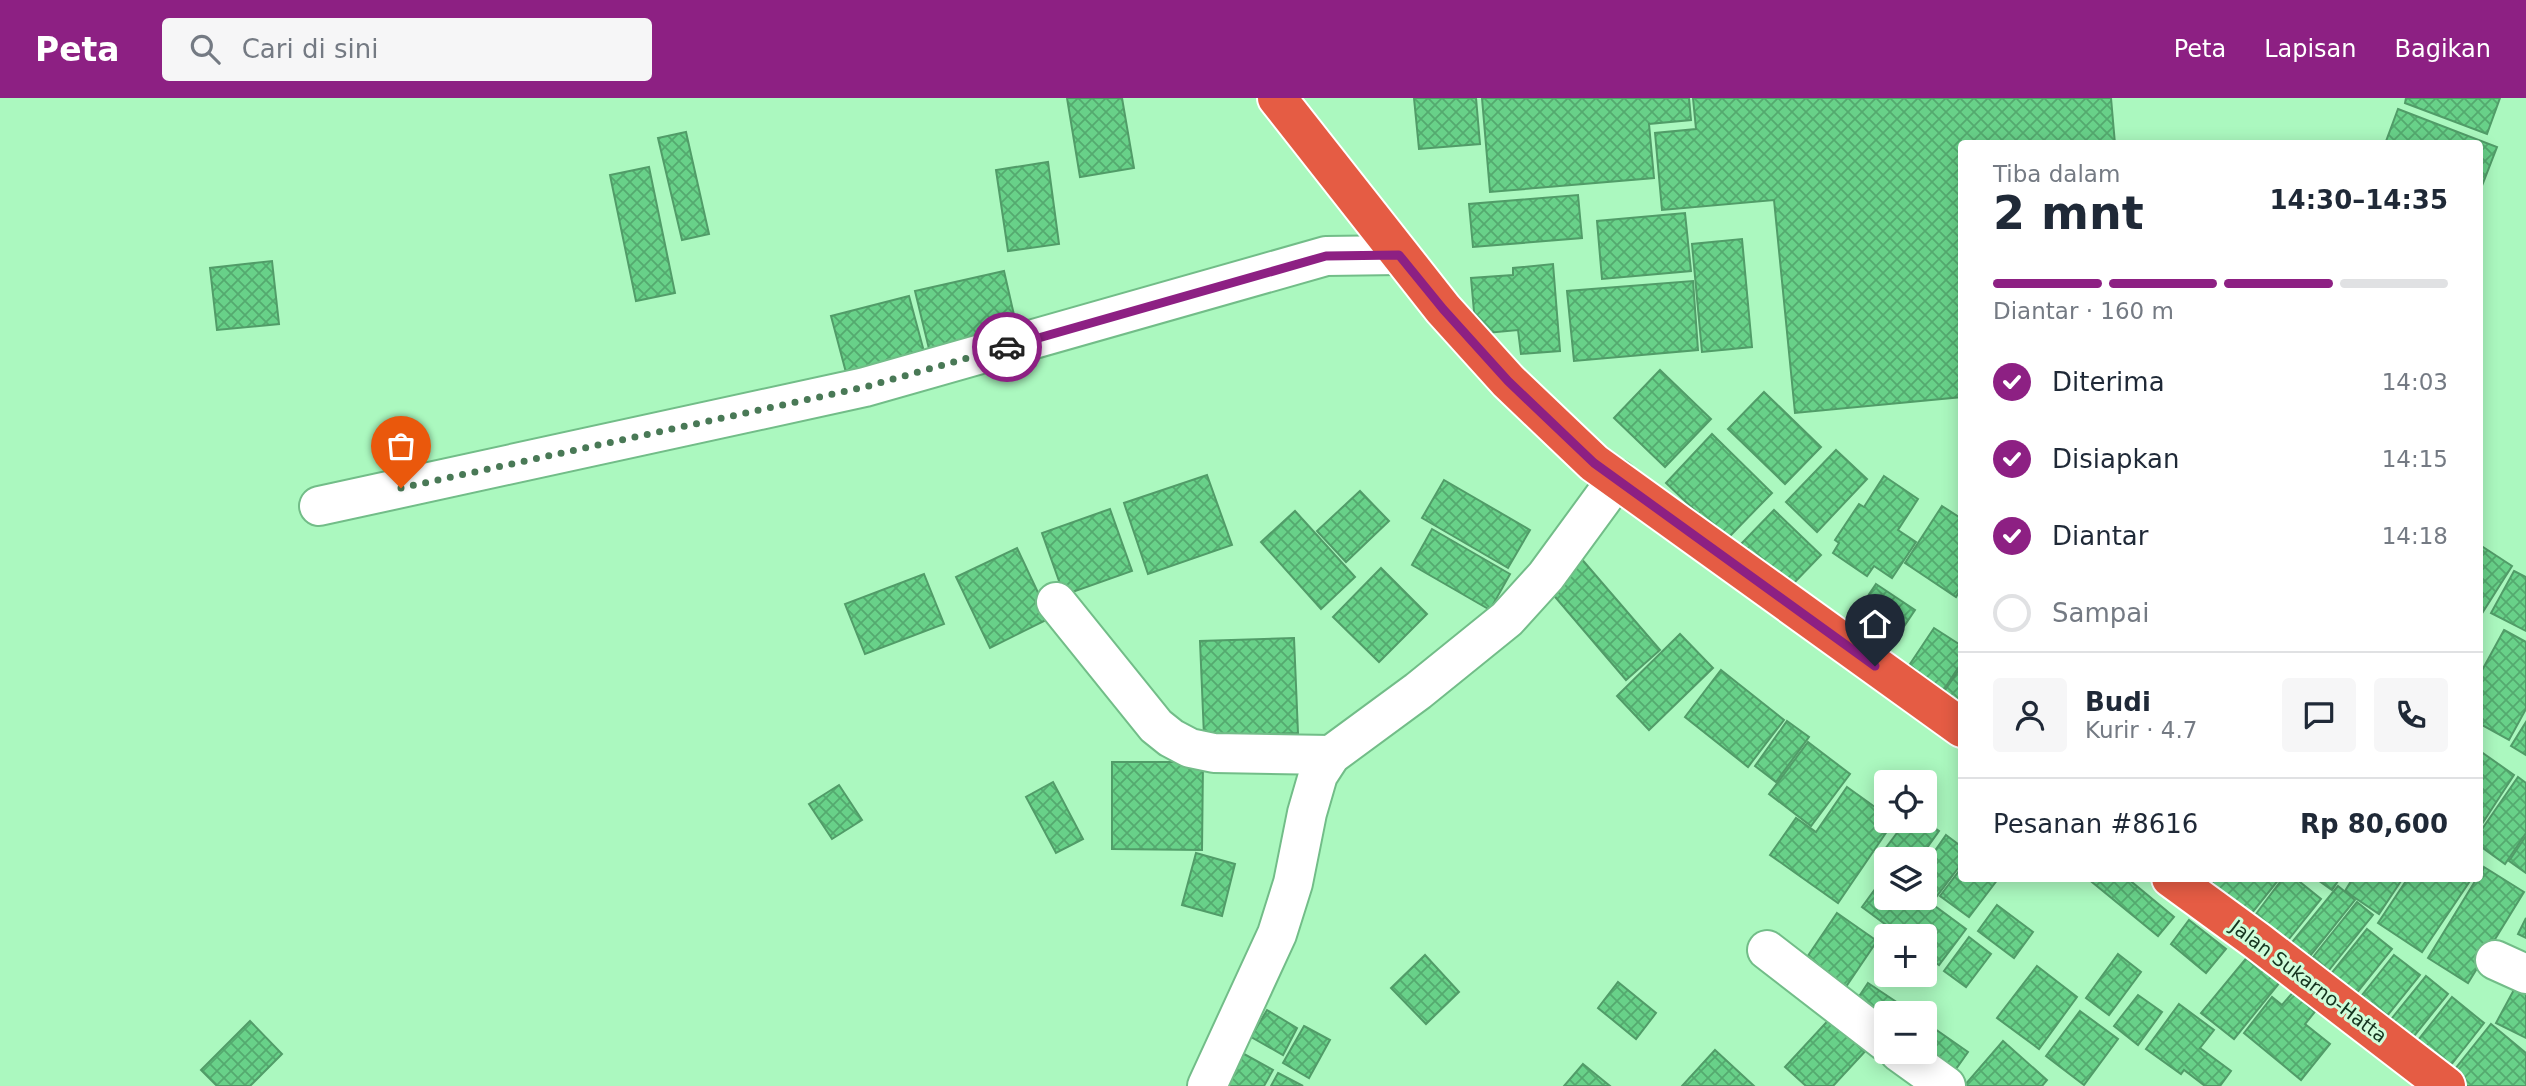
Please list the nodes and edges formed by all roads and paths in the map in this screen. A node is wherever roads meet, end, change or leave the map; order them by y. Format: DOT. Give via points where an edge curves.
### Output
graph roads {
  1 [pos="1277,98"];
  2 [pos="1399,255"];
  3 [pos="1617,479"];
  4 [pos="319,506"];
  5 [pos="1056,602"];
  6 [pos="1958,725"];
  7 [pos="1331,755"];
  8 [pos="2176,882"];
  9 [pos="1767,950"];
  10 [pos="1874,1033"];
  11 [pos="1916,1064"];
  12 [pos="1207,1086"];
  13 [pos="1946,1086"];
  14 [pos="2446,1086"];
  1 -- 2 [label="highway"];
  2 -- 3 [label="highway" via="1508,381"];
  2 -- 4 [label="street" via="1326,256 865,387"];
  3 -- 6 [label="highway"];
  3 -- 7 [label="street" via="1546,576 1507,619"];
  5 -- 7 [label="street" via="1156,726 1171,738 1214,753"];
  7 -- 12 [label="street" via="1318,775 1276,934"];
  8 -- 14 [label="highway, Jalan Sukarno-Hatta"];
  9 -- 10 [label="street"];
  11 -- 13 [label="street"];
}
